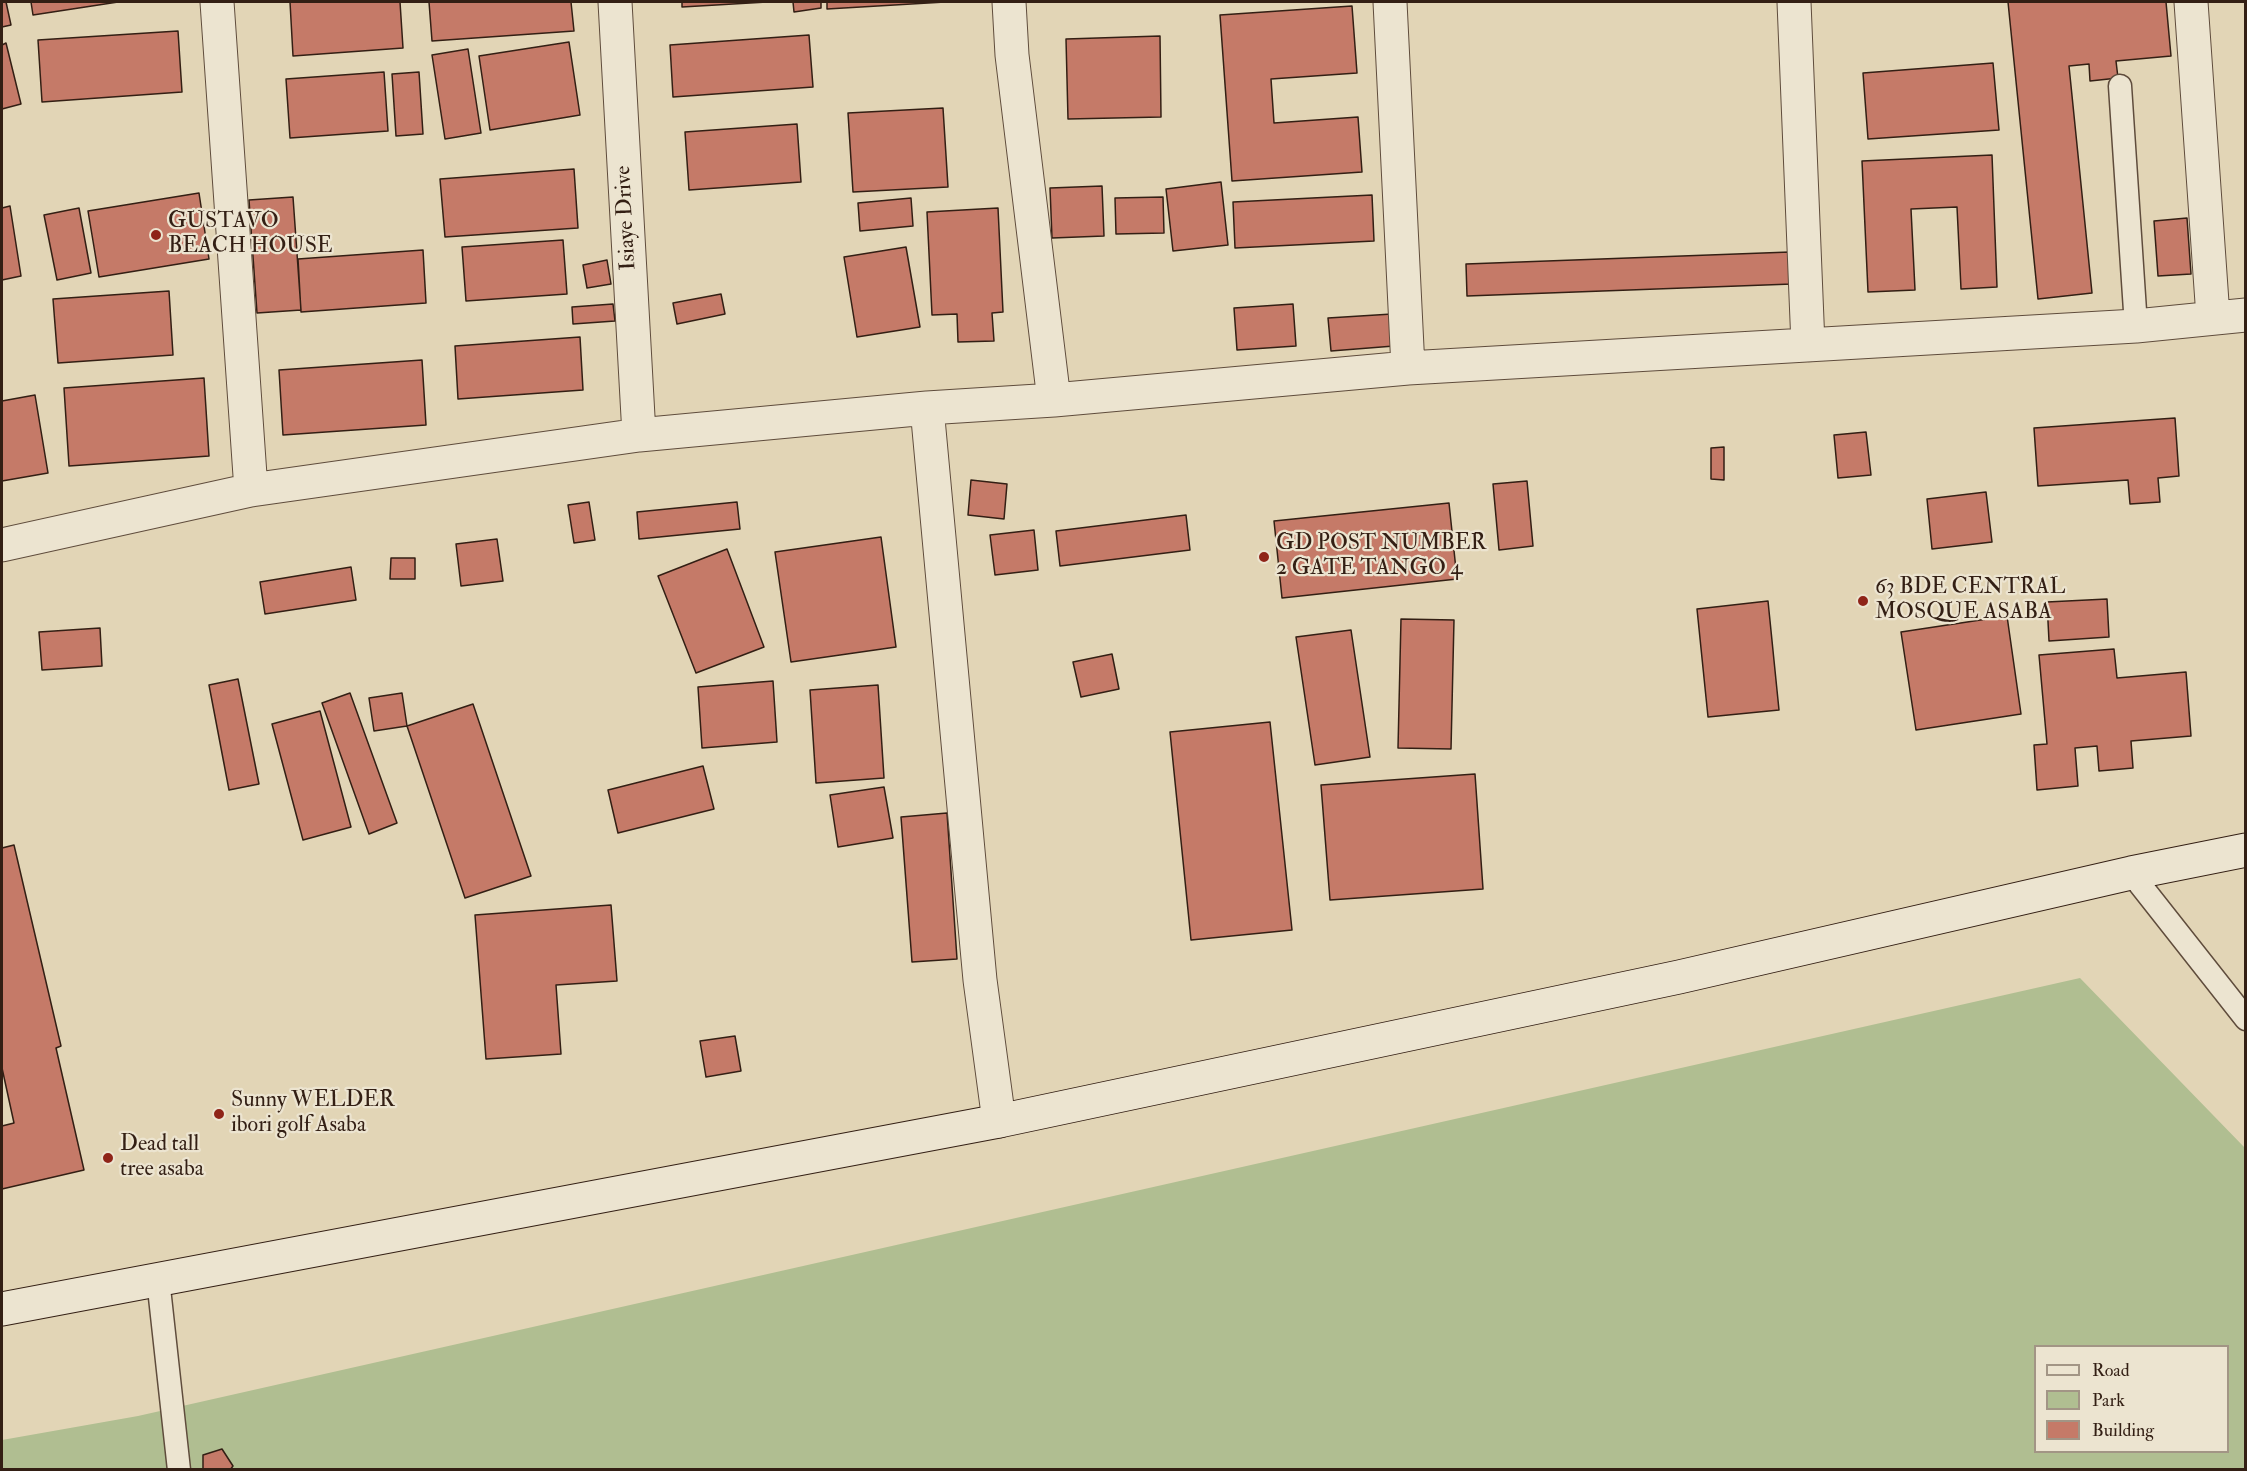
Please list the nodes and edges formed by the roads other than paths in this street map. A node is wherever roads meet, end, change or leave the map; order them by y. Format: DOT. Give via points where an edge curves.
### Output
graph roads {
  1 [pos="217,2"];
  2 [pos="615,2"];
  3 [pos="1009,2"];
  4 [pos="1390,2"];
  5 [pos="1794,2"];
  6 [pos="2191,2"];
  7 [pos="2120,86"];
  8 [pos="2246,315"];
  9 [pos="2213,317"];
  10 [pos="2136,326"];
  11 [pos="1809,345"];
  12 [pos="1408,368"];
  13 [pos="1054,400"];
  14 [pos="927,408"];
  15 [pos="639,435"];
  16 [pos="251,490"];
  17 [pos="2,545"];
  18 [pos="2246,850"];
  19 [pos="2131,873"];
  20 [pos="2246,1019"];
  21 [pos="999,1121"];
  22 [pos="158,1280"];
  23 [pos="2,1309"];
  24 [pos="179,1470"];
  1 -- 16 [label="street"];
  2 -- 15 [label="street, Isiaye Drive"];
  3 -- 13 [label="street"];
  4 -- 12 [label="street"];
  5 -- 11 [label="street"];
  6 -- 9 [label="street"];
  7 -- 10 [label="lane"];
  8 -- 9 [label="street"];
  9 -- 10 [label="street"];
  10 -- 11 [label="street"];
  11 -- 12 [label="street"];
  12 -- 13 [label="street"];
  13 -- 14 [label="street"];
  14 -- 15 [label="street"];
  14 -- 21 [label="street" via="980,980"];
  15 -- 16 [label="street"];
  16 -- 17 [label="street"];
  18 -- 19 [label="street"];
  19 -- 20 [label="lane"];
  19 -- 21 [label="street" via="1679,977"];
  21 -- 22 [label="street"];
  22 -- 23 [label="street"];
  22 -- 24 [label="lane"];
}
